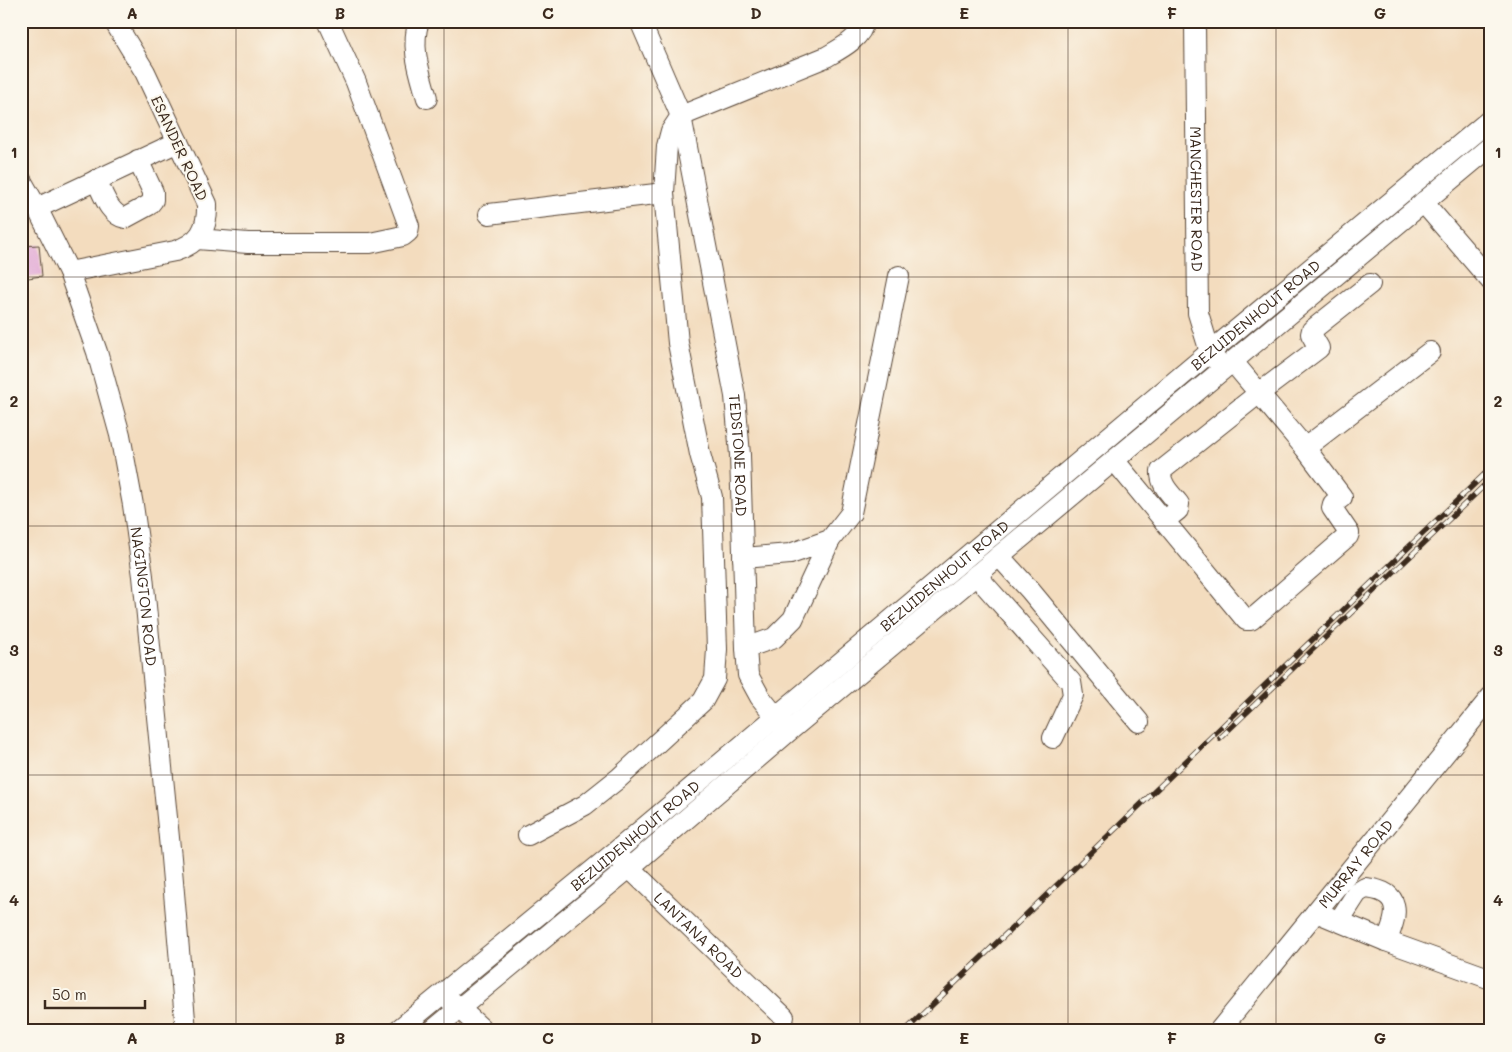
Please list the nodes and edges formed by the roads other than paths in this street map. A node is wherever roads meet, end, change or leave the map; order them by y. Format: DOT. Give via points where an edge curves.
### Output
graph roads {
  1 [pos="114,21"];
  2 [pos="328,21"];
  3 [pos="419,21"];
  4 [pos="640,21"];
  5 [pos="1195,21"];
  6 [pos="868,23"];
  7 [pos="427,98"];
  8 [pos="681,116"];
  9 [pos="1491,119"];
  10 [pos="178,142"];
  11 [pos="1491,146"];
  12 [pos="138,160"];
  13 [pos="21,180"];
  14 [pos="96,180"];
  15 [pos="1405,190"];
  16 [pos="664,193"];
  17 [pos="1421,204"];
  18 [pos="37,208"];
  19 [pos="489,214"];
  20 [pos="197,240"];
  21 [pos="69,272"];
  22 [pos="899,276"];
  23 [pos="1491,281"];
  24 [pos="1370,284"];
  25 [pos="1210,352"];
  26 [pos="1430,352"];
  27 [pos="1228,366"];
  28 [pos="1258,394"];
  29 [pos="1305,448"];
  30 [pos="1093,451"];
  31 [pos="1110,463"];
  32 [pos="1164,521"];
  33 [pos="830,540"];
  34 [pos="999,556"];
  35 [pos="743,558"];
  36 [pos="968,573"];
  37 [pos="746,648"];
  38 [pos="1491,696"];
  39 [pos="1139,722"];
  40 [pos="782,725"];
  41 [pos="1053,738"];
  42 [pos="731,755"];
  43 [pos="744,770"];
  44 [pos="528,835"];
  45 [pos="614,853"];
  46 [pos="629,868"];
  47 [pos="1316,912"];
  48 [pos="1338,921"];
  49 [pos="1386,941"];
  50 [pos="1491,979"];
  51 [pos="443,993"];
  52 [pos="458,1009"];
  53 [pos="784,1017"];
  54 [pos="186,1031"];
  55 [pos="397,1031"];
  56 [pos="432,1031"];
  57 [pos="484,1031"];
  58 [pos="1219,1031"];
  1 -- 10 [label="street, ESANDER ROAD" via="145,72"];
  2 -- 20 [label="street" via="356,82 409,226 408,232 370,243"];
  3 -- 7 [label="street" via="416,56"];
  4 -- 8 [label="street, TEDSTONE ROAD"];
  5 -- 25 [label="street, MANCHESTER ROAD" via="1198,313"];
  6 -- 8 [label="street" via="847,45 826,57"];
  8 -- 16 [label="street" via="671,131 667,146"];
  8 -- 35 [label="street, TEDSTONE ROAD" via="735,396"];
  9 -- 15 [label="street, BEZUIDENHOUT ROAD"];
  10 -- 12 [label="street"];
  10 -- 20 [label="street, ESANDER ROAD" via="207,204 204,229"];
  11 -- 17 [label="street, BEZUIDENHOUT ROAD"];
  12 -- 14 [label="street"];
  12 -- 14 [label="street" via="153,200 124,218 113,212"];
  13 -- 18 [label="street, NAGINGTON ROAD"];
  14 -- 18 [label="street"];
  15 -- 17 [label="street"];
  15 -- 25 [label="street, BEZUIDENHOUT ROAD"];
  16 -- 19 [label="street"];
  16 -- 44 [label="street" via="678,343 712,497 715,678 703,701 619,778 585,804"];
  17 -- 23 [label="street"];
  17 -- 27 [label="street, BEZUIDENHOUT ROAD"];
  18 -- 21 [label="street, NAGINGTON ROAD"];
  20 -- 21 [label="street" via="175,251"];
  21 -- 54 [label="street, NAGINGTON ROAD" via="97,352 120,435 133,505 144,585"];
  22 -- 33 [label="street" via="851,513"];
  24 -- 28 [label="street" via="1312,330 1311,334 1320,348"];
  25 -- 27 [label="street, MANCHESTER ROAD"];
  25 -- 30 [label="street, BEZUIDENHOUT ROAD"];
  26 -- 29 [label="street"];
  27 -- 28 [label="street, MANCHESTER ROAD"];
  27 -- 31 [label="street, BEZUIDENHOUT ROAD"];
  28 -- 29 [label="street, MANCHESTER ROAD"];
  28 -- 32 [label="street" via="1161,471 1160,479 1179,504 1178,510"];
  29 -- 32 [label="street, MANCHESTER ROAD" via="1342,497 1332,508 1349,532 1348,536 1251,620 1246,620"];
  30 -- 31 [label="street"];
  30 -- 36 [label="street, BEZUIDENHOUT ROAD"];
  31 -- 32 [label="street"];
  31 -- 34 [label="street, BEZUIDENHOUT ROAD"];
  33 -- 35 [label="street" via="790,554"];
  33 -- 37 [label="street" via="793,619 774,638"];
  34 -- 36 [label="street, BEZUIDENHOUT ROAD"];
  34 -- 39 [label="street"];
  35 -- 37 [label="street, TEDSTONE ROAD"];
  36 -- 40 [label="street, BEZUIDENHOUT ROAD"];
  36 -- 41 [label="street" via="1071,682 1073,695"];
  37 -- 40 [label="street, TEDSTONE ROAD" via="748,675"];
  38 -- 47 [label="street, MURRAY ROAD"];
  40 -- 42 [label="street, BEZUIDENHOUT ROAD"];
  40 -- 43 [label="street, BEZUIDENHOUT ROAD"];
  42 -- 43 [label="street"];
  42 -- 45 [label="street, BEZUIDENHOUT ROAD"];
  43 -- 46 [label="street, BEZUIDENHOUT ROAD"];
  45 -- 46 [label="street, LANTANA ROAD"];
  45 -- 51 [label="street, BEZUIDENHOUT ROAD"];
  46 -- 52 [label="street, BEZUIDENHOUT ROAD"];
  46 -- 53 [label="street, LANTANA ROAD"];
  47 -- 48 [label="street"];
  47 -- 58 [label="street, MURRAY ROAD"];
  48 -- 49 [label="street"];
  48 -- 49 [label="street" via="1357,893 1365,888 1382,892 1390,896 1396,908"];
  49 -- 50 [label="street"];
  51 -- 52 [label="street"];
  51 -- 55 [label="street, BEZUIDENHOUT ROAD"];
  52 -- 56 [label="street, BEZUIDENHOUT ROAD"];
  52 -- 57 [label="street"];
}
